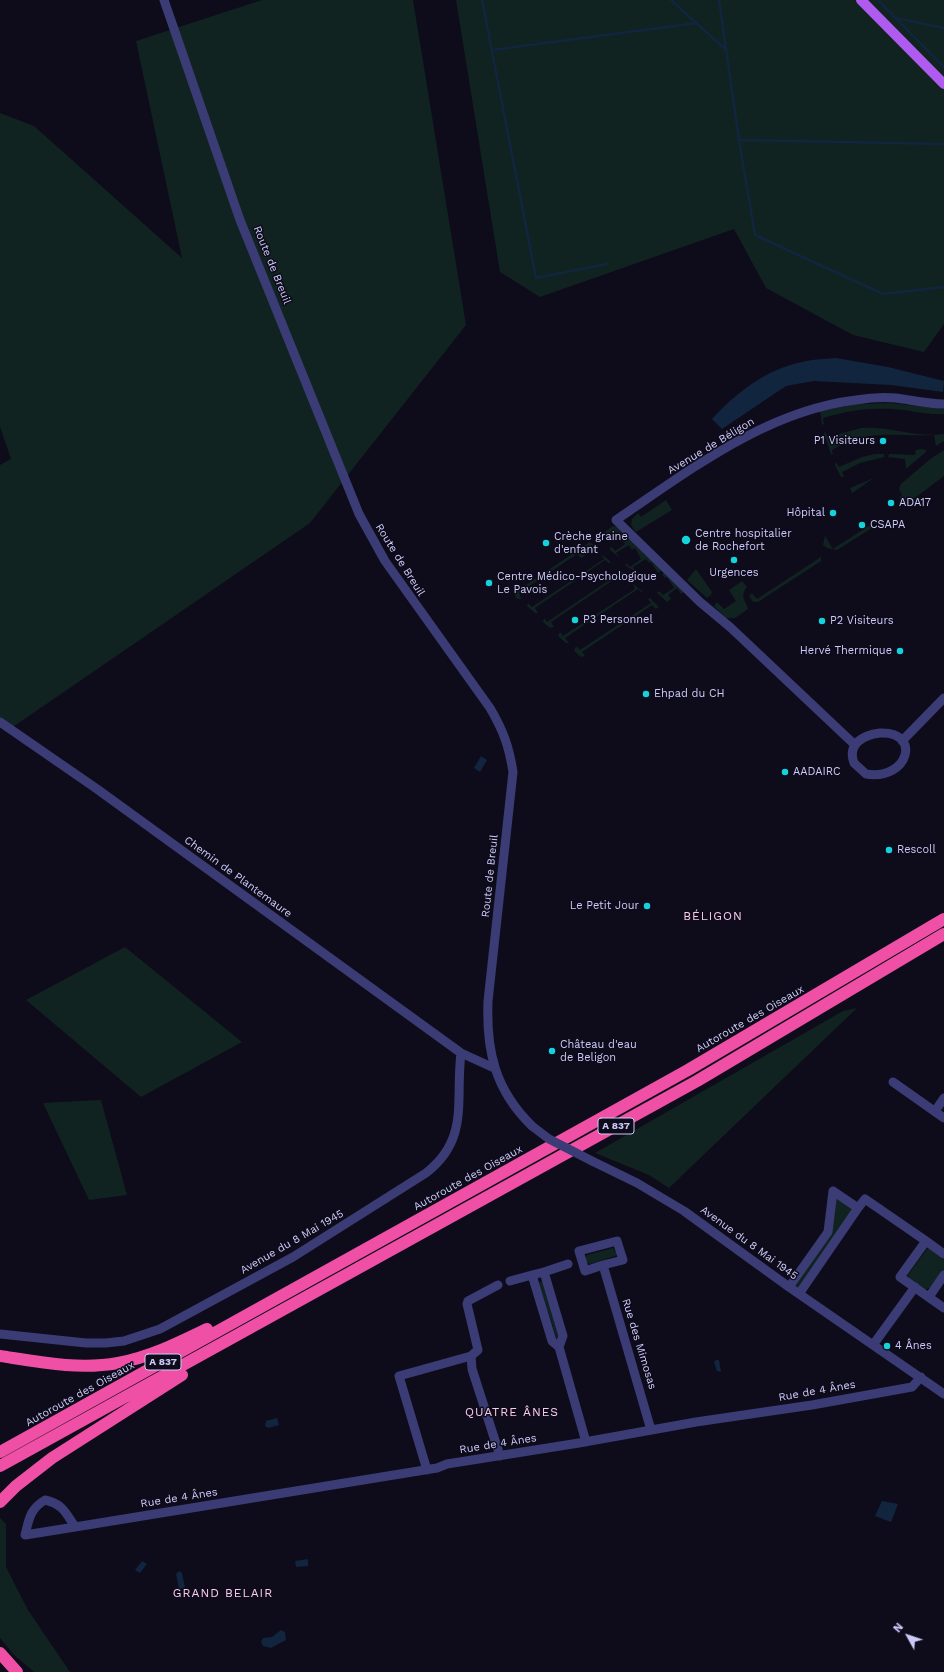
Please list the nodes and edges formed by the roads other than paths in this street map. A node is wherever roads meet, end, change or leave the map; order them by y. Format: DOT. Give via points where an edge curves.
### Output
graph roads {
  1 [pos="164,0"];
  2 [pos="861,0"];
  3 [pos="944,84"];
  4 [pos="944,404"];
  5 [pos="944,698"];
  6 [pos="0,722"];
  7 [pos="902,741"];
  8 [pos="855,745"];
  9 [pos="944,919"];
  10 [pos="944,934"];
  11 [pos="461,1052"];
  12 [pos="494,1068"];
  13 [pos="893,1082"];
  14 [pos="944,1098"];
  15 [pos="935,1112"];
  16 [pos="944,1118"];
  17 [pos="532,1126"];
  18 [pos="858,1208"];
  19 [pos="926,1241"];
  20 [pos="943,1251"];
  21 [pos="568,1264"];
  22 [pos="603,1266"];
  23 [pos="327,1271"];
  24 [pos="544,1272"];
  25 [pos="532,1275"];
  26 [pos="944,1275"];
  27 [pos="510,1281"];
  28 [pos="498,1285"];
  29 [pos="789,1287"];
  30 [pos="915,1288"];
  31 [pos="799,1294"];
  32 [pos="928,1297"];
  33 [pos="944,1308"];
  34 [pos="285,1310"];
  35 [pos="0,1334"];
  36 [pos="873,1345"];
  37 [pos="559,1347"];
  38 [pos="0,1356"];
  39 [pos="471,1356"];
  40 [pos="921,1377"];
  41 [pos="944,1393"];
  42 [pos="651,1430"];
  43 [pos="586,1442"];
  44 [pos="0,1452"];
  45 [pos="500,1456"];
  46 [pos="0,1466"];
  47 [pos="427,1470"];
  48 [pos="0,1502"];
  49 [pos="75,1527"];
  50 [pos="0,1653"];
  51 [pos="0,1662"];
  52 [pos="14,1672"];
  53 [pos="18,1672"];
  1 -- 12 [label="street, Route de Breuil" via="240,220 359,514 384,561 490,708 503,730 509,748 513,772 488,1001 487,1027"];
  2 -- 3 [label="main road"];
  4 -- 8 [label="street, Avenue de Béligon" via="893,398 856,400 815,408 795,415 740,440 616,520 700,602"];
  5 -- 7 [label="street"];
  6 -- 11 [label="street, Chemin de Plantemaure" via="103,793"];
  7 -- 8 [label="street" via="893,734 880,733 863,737"];
  7 -- 8 [label="street" via="905,756 901,764 892,771 878,775 866,774 857,767 853,759"];
  9 -- 23 [label="highway, Autoroute des Oiseaux / A 837" via="688,1070"];
  10 -- 34 [label="highway, A 837" via="697,1081"];
  11 -- 12 [label="street"];
  11 -- 35 [label="street, Avenue du 8 Mai 1945" via="457,1127 453,1142 445,1155 426,1173 321,1241 190,1314 141,1336 86,1343"];
  12 -- 17 [label="street, Route de Breuil" via="510,1100"];
  13 -- 15 [label="street"];
  14 -- 15 [label="street"];
  15 -- 16 [label="street"];
  17 -- 29 [label="street, Avenue du 8 Mai 1945, bridge" via="549,1139 637,1183 684,1211"];
  18 -- 19 [label="street" via="865,1199"];
  18 -- 29 [label="street" via="833,1191 828,1232"];
  18 -- 31 [label="street"];
  19 -- 20 [label="street"];
  19 -- 30 [label="street" via="900,1277"];
  21 -- 24 [label="street"];
  22 -- 22 [label="street" via="623,1260 617,1241 579,1251 585,1271"];
  22 -- 42 [label="street, Rue des Mimosas"];
  23 -- 38 [label="highway" via="178,1344 119,1363 59,1364"];
  23 -- 44 [label="highway, Autoroute des Oiseaux / A 837"];
  24 -- 25 [label="street"];
  24 -- 37 [label="street" via="563,1336"];
  25 -- 27 [label="street"];
  25 -- 37 [label="street" via="552,1341"];
  26 -- 32 [label="street"];
  28 -- 39 [label="street" via="468,1301 478,1350"];
  29 -- 31 [label="street, Avenue du 8 Mai 1945"];
  30 -- 32 [label="street"];
  30 -- 36 [label="street"];
  31 -- 36 [label="street, Avenue du 8 Mai 1945"];
  32 -- 33 [label="street"];
  34 -- 46 [label="highway, A 837"];
  34 -- 48 [label="highway" via="89,1433 28,1476"];
  36 -- 40 [label="street, Avenue du 8 Mai 1945"];
  37 -- 43 [label="street"];
  39 -- 45 [label="street" via="472,1369"];
  39 -- 47 [label="street" via="399,1376"];
  40 -- 41 [label="street, Avenue du 8 Mai 1945"];
  40 -- 42 [label="street, Rue de 4 Ânes" via="912,1387"];
  42 -- 43 [label="street, Rue de 4 Ânes"];
  43 -- 45 [label="street, Rue de 4 Ânes"];
  45 -- 47 [label="street, Rue de 4 Ânes" via="447,1464"];
  47 -- 49 [label="street, Rue de 4 Ânes"];
  49 -- 49 [label="street, Rue de 4 Ânes" via="32,1534 25,1535 30,1514 36,1505 46,1500 56,1502 62,1507"];
  50 -- 53 [label="highway"];
  51 -- 52 [label="highway"];
}
